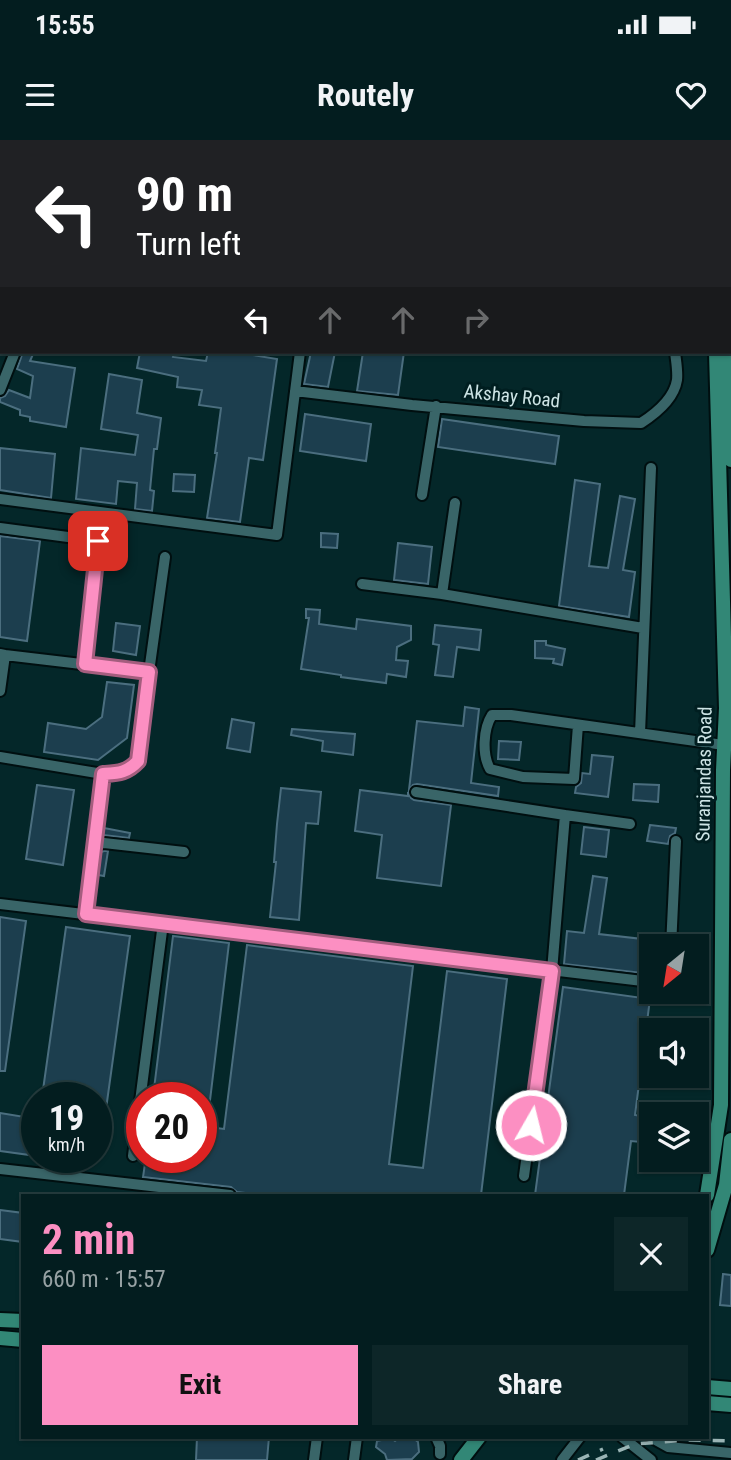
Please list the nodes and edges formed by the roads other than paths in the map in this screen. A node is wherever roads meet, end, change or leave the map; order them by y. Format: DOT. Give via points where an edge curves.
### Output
graph roads {
  1 [pos="14,354"];
  2 [pos="300,354"];
  3 [pos="675,354"];
  4 [pos="717,354"];
  5 [pos="728,354"];
  6 [pos="726,375"];
  7 [pos="0,390"];
  8 [pos="295,391"];
  9 [pos="436,406"];
  10 [pos="731,460"];
  11 [pos="651,468"];
  12 [pos="422,495"];
  13 [pos="0,499"];
  14 [pos="455,503"];
  15 [pos="0,528"];
  16 [pos="165,557"];
  17 [pos="362,584"];
  18 [pos="442,594"];
  19 [pos="643,628"];
  20 [pos="2,654"];
  21 [pos="85,664"];
  22 [pos="149,672"];
  23 [pos="0,691"];
  24 [pos="579,724"];
  25 [pos="640,733"];
  26 [pos="728,745"];
  27 [pos="0,757"];
  28 [pos="103,774"];
  29 [pos="416,792"];
  30 [pos="565,815"];
  31 [pos="631,824"];
  32 [pos="676,841"];
  33 [pos="93,848"];
  34 [pos="184,852"];
  35 [pos="0,904"];
  36 [pos="86,914"];
  37 [pos="163,923"];
  38 [pos="672,934"];
  39 [pos="552,971"];
  40 [pos="639,981"];
  41 [pos="143,1082"];
  42 [pos="731,1140"];
  43 [pos="0,1169"];
  44 [pos="524,1176"];
  45 [pos="221,1194"];
  46 [pos="707,1194"];
  47 [pos="709,1243"];
  48 [pos="0,1320"];
  49 [pos="21,1321"];
  50 [pos="0,1338"];
  51 [pos="21,1340"];
  52 [pos="709,1387"];
  53 [pos="731,1389"];
  54 [pos="709,1403"];
  55 [pos="731,1405"];
  56 [pos="317,1439"];
  57 [pos="357,1439"];
  58 [pos="437,1439"];
  59 [pos="477,1439"];
  60 [pos="487,1439"];
  61 [pos="578,1439"];
  62 [pos="625,1439"];
  63 [pos="654,1439"];
  64 [pos="731,1453"];
  65 [pos="440,1454"];
  66 [pos="314,1460"];
  67 [pos="354,1460"];
  68 [pos="461,1460"];
  69 [pos="471,1460"];
  70 [pos="562,1460"];
  71 [pos="651,1460"];
  1 -- 7 [label="street"];
  2 -- 8 [label="street"];
  3 -- 9 [label="street, Akshay Road" via="674,390 641,423"];
  4 -- 6 [label="main road, Suranjandas Road"];
  5 -- 6 [label="main road, Suranjandas Road"];
  6 -- 10 [label="main road, Suranjandas Road"];
  6 -- 26 [label="main road, Suranjandas Road"];
  8 -- 9 [label="street, Akshay Road"];
  8 -- 13 [label="street" via="277,535"];
  9 -- 12 [label="street"];
  11 -- 19 [label="street"];
  14 -- 18 [label="street"];
  15 -- 21 [label="street" via="98,541"];
  16 -- 22 [label="street"];
  17 -- 18 [label="street"];
  18 -- 19 [label="street"];
  19 -- 25 [label="street"];
  20 -- 21 [label="street"];
  20 -- 23 [label="street"];
  21 -- 22 [label="street"];
  22 -- 28 [label="street" via="138,761 123,773"];
  24 -- 24 [label="street" via="492,715 486,723 485,760 490,769 523,777 574,779"];
  24 -- 25 [label="street"];
  25 -- 26 [label="street"];
  26 -- 46 [label="main road, Suranjandas Road" via="723,792 721,1105"];
  27 -- 28 [label="street"];
  28 -- 33 [label="street"];
  29 -- 30 [label="street"];
  30 -- 31 [label="street"];
  30 -- 39 [label="street"];
  32 -- 38 [label="street"];
  33 -- 34 [label="street" via="104,843"];
  33 -- 36 [label="street"];
  35 -- 36 [label="street"];
  36 -- 37 [label="street"];
  37 -- 39 [label="street"];
  37 -- 41 [label="street"];
  39 -- 40 [label="street"];
  39 -- 44 [label="street"];
  42 -- 47 [label="main road" via="726,1185"];
  43 -- 45 [label="street"];
  48 -- 49 [label="main road"];
  50 -- 51 [label="main road"];
  52 -- 53 [label="main road"];
  54 -- 55 [label="main road"];
  56 -- 66 [label="street"];
  57 -- 67 [label="street"];
  58 -- 65 [label="street"];
  59 -- 68 [label="main road"];
  60 -- 69 [label="main road"];
  61 -- 70 [label="street"];
  62 -- 71 [label="street"];
  63 -- 64 [label="street" via="668,1447"];
}
